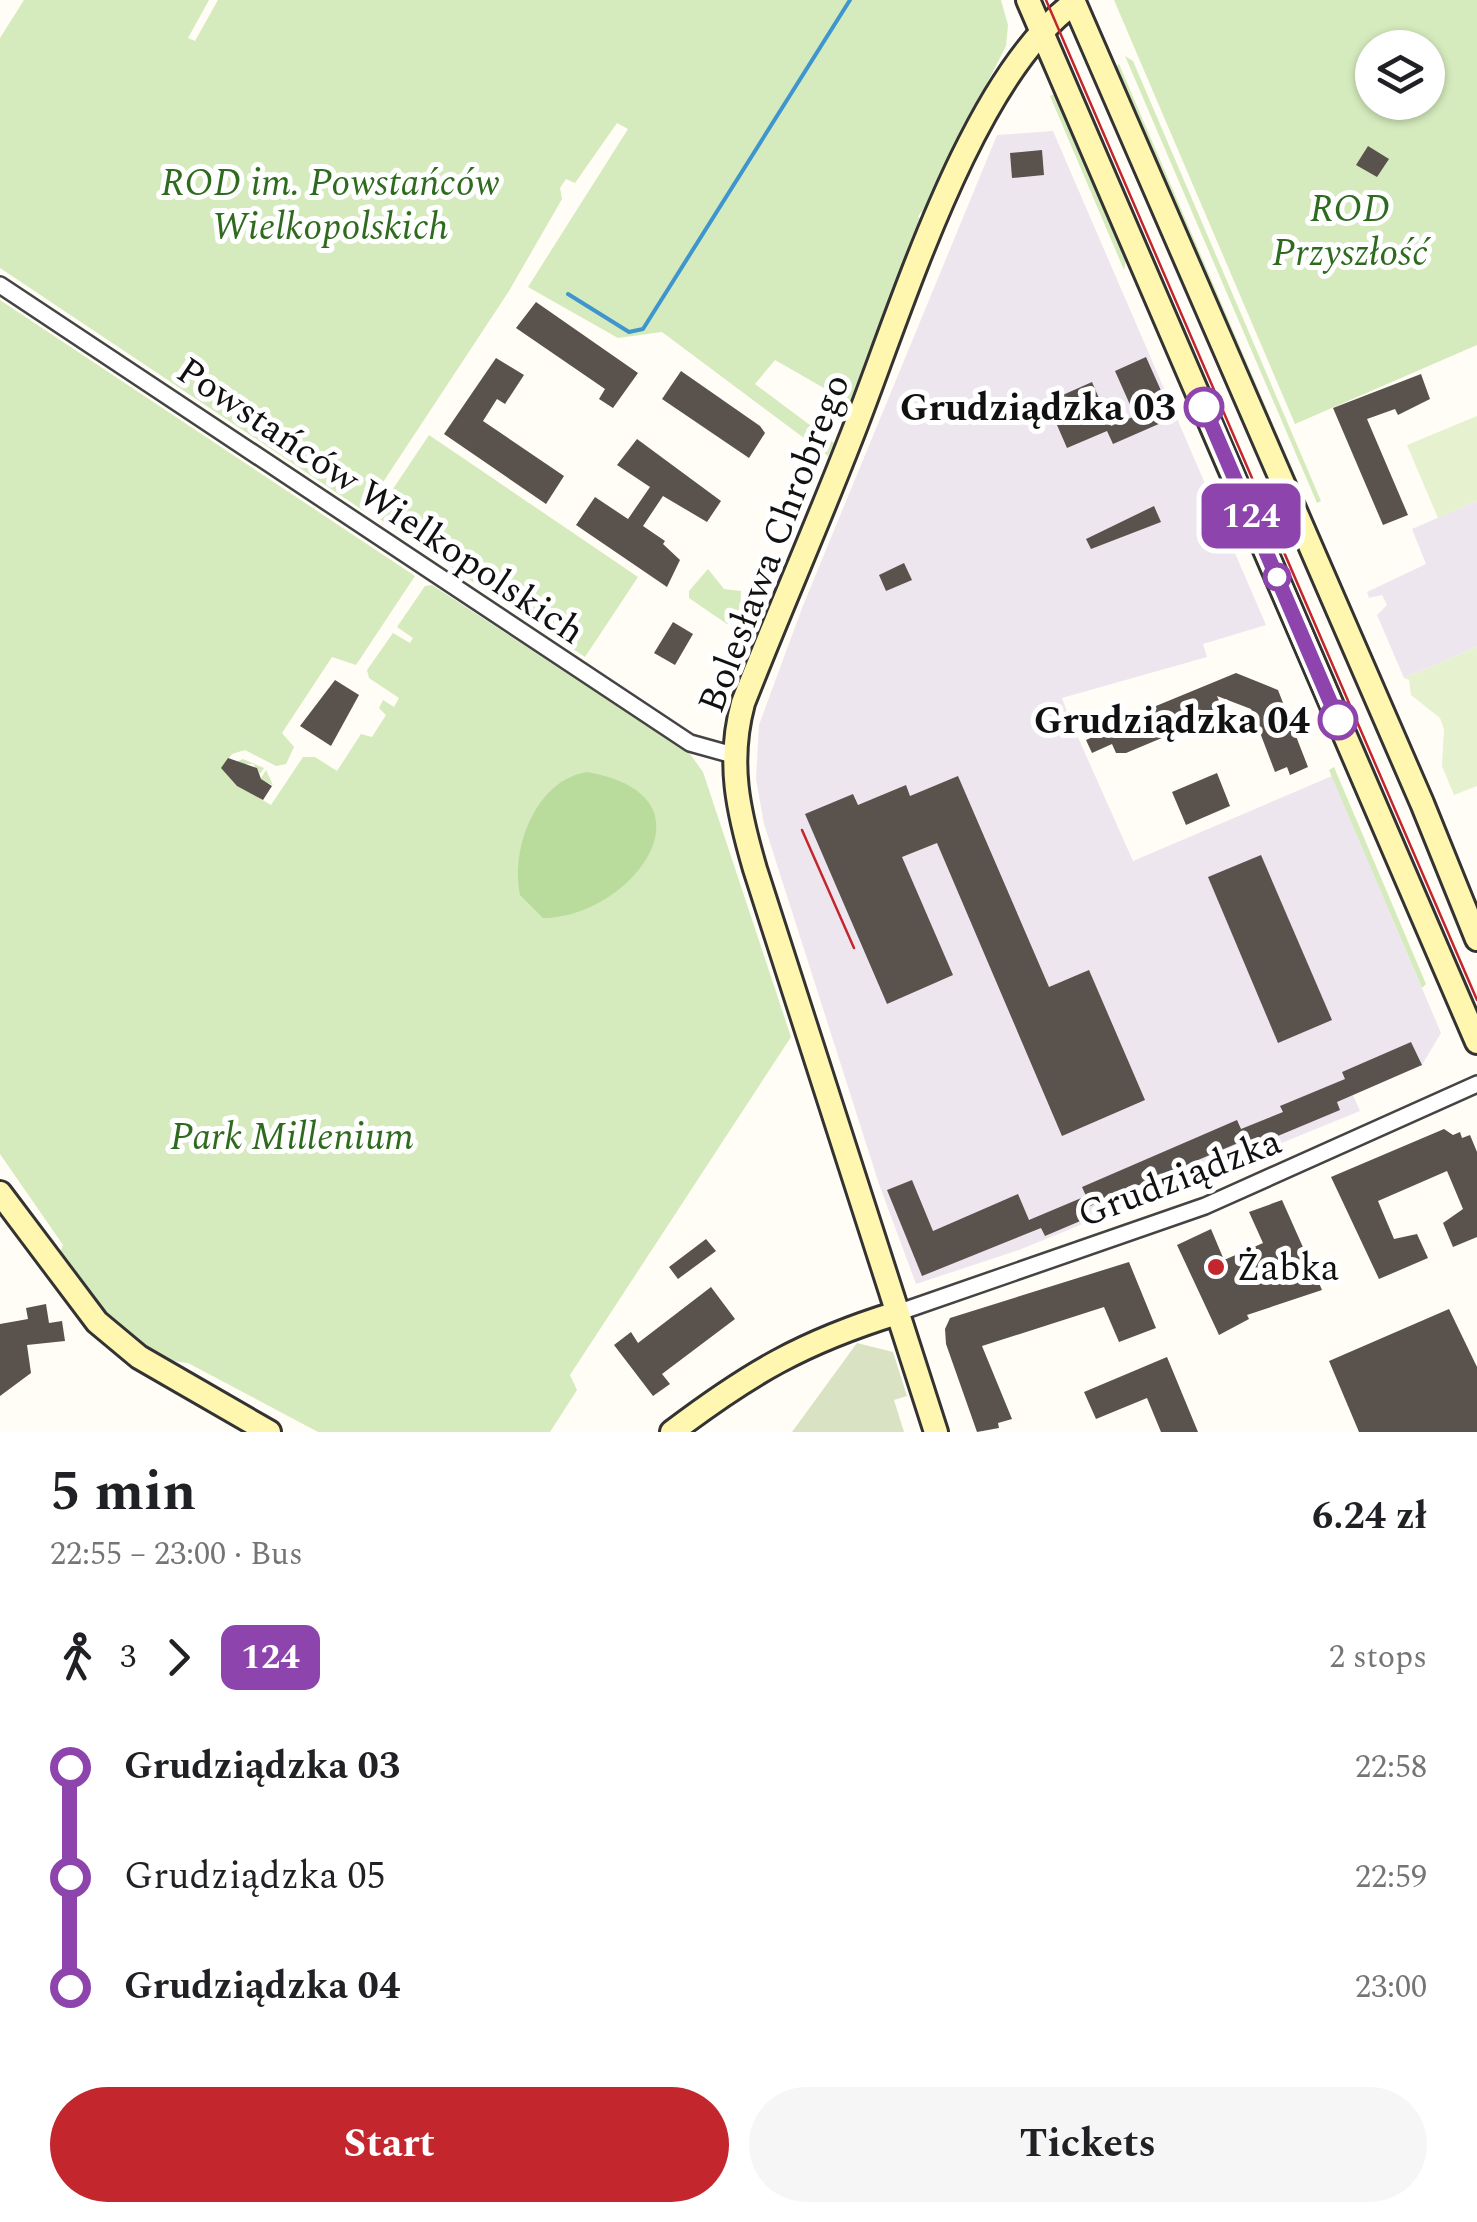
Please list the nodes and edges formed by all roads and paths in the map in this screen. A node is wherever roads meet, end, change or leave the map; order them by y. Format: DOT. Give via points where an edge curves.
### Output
graph roads {
  1 [pos="1028,0"];
  2 [pos="1075,1"];
  3 [pos="1041,31"];
  4 [pos="0,286"];
  5 [pos="1262,442"];
  6 [pos="1225,458"];
  7 [pos="1284,490"];
  8 [pos="1246,505"];
  9 [pos="732,755"];
  10 [pos="1477,939"];
  11 [pos="1477,1042"];
  12 [pos="1477,1084"];
  13 [pos="0,1193"];
  14 [pos="897,1312"];
  15 [pos="270,1432"];
  16 [pos="672,1432"];
  17 [pos="936,1432"];
  1 -- 3 [label="main road"];
  2 -- 3 [label="main road, Bolesława Chrobrego"];
  2 -- 5 [label="main road"];
  3 -- 6 [label="main road"];
  3 -- 9 [label="main road, Bolesława Chrobrego" via="1012,65 964,158 743,703"];
  4 -- 9 [label="street, Powstańców Wielkopolskich" via="690,742"];
  5 -- 6 [label="main road"];
  5 -- 7 [label="main road"];
  6 -- 8 [label="main road"];
  7 -- 8 [label="main road"];
  7 -- 10 [label="main road"];
  8 -- 11 [label="main road"];
  9 -- 14 [label="main road, Bolesława Chrobrego" via="745,837"];
  12 -- 14 [label="street, Grudziądzka" via="1205,1206"];
  13 -- 15 [label="main road" via="97,1322 139,1358"];
  14 -- 16 [label="main road" via="782,1356"];
  14 -- 17 [label="main road, Bolesława Chrobrego"];
}
